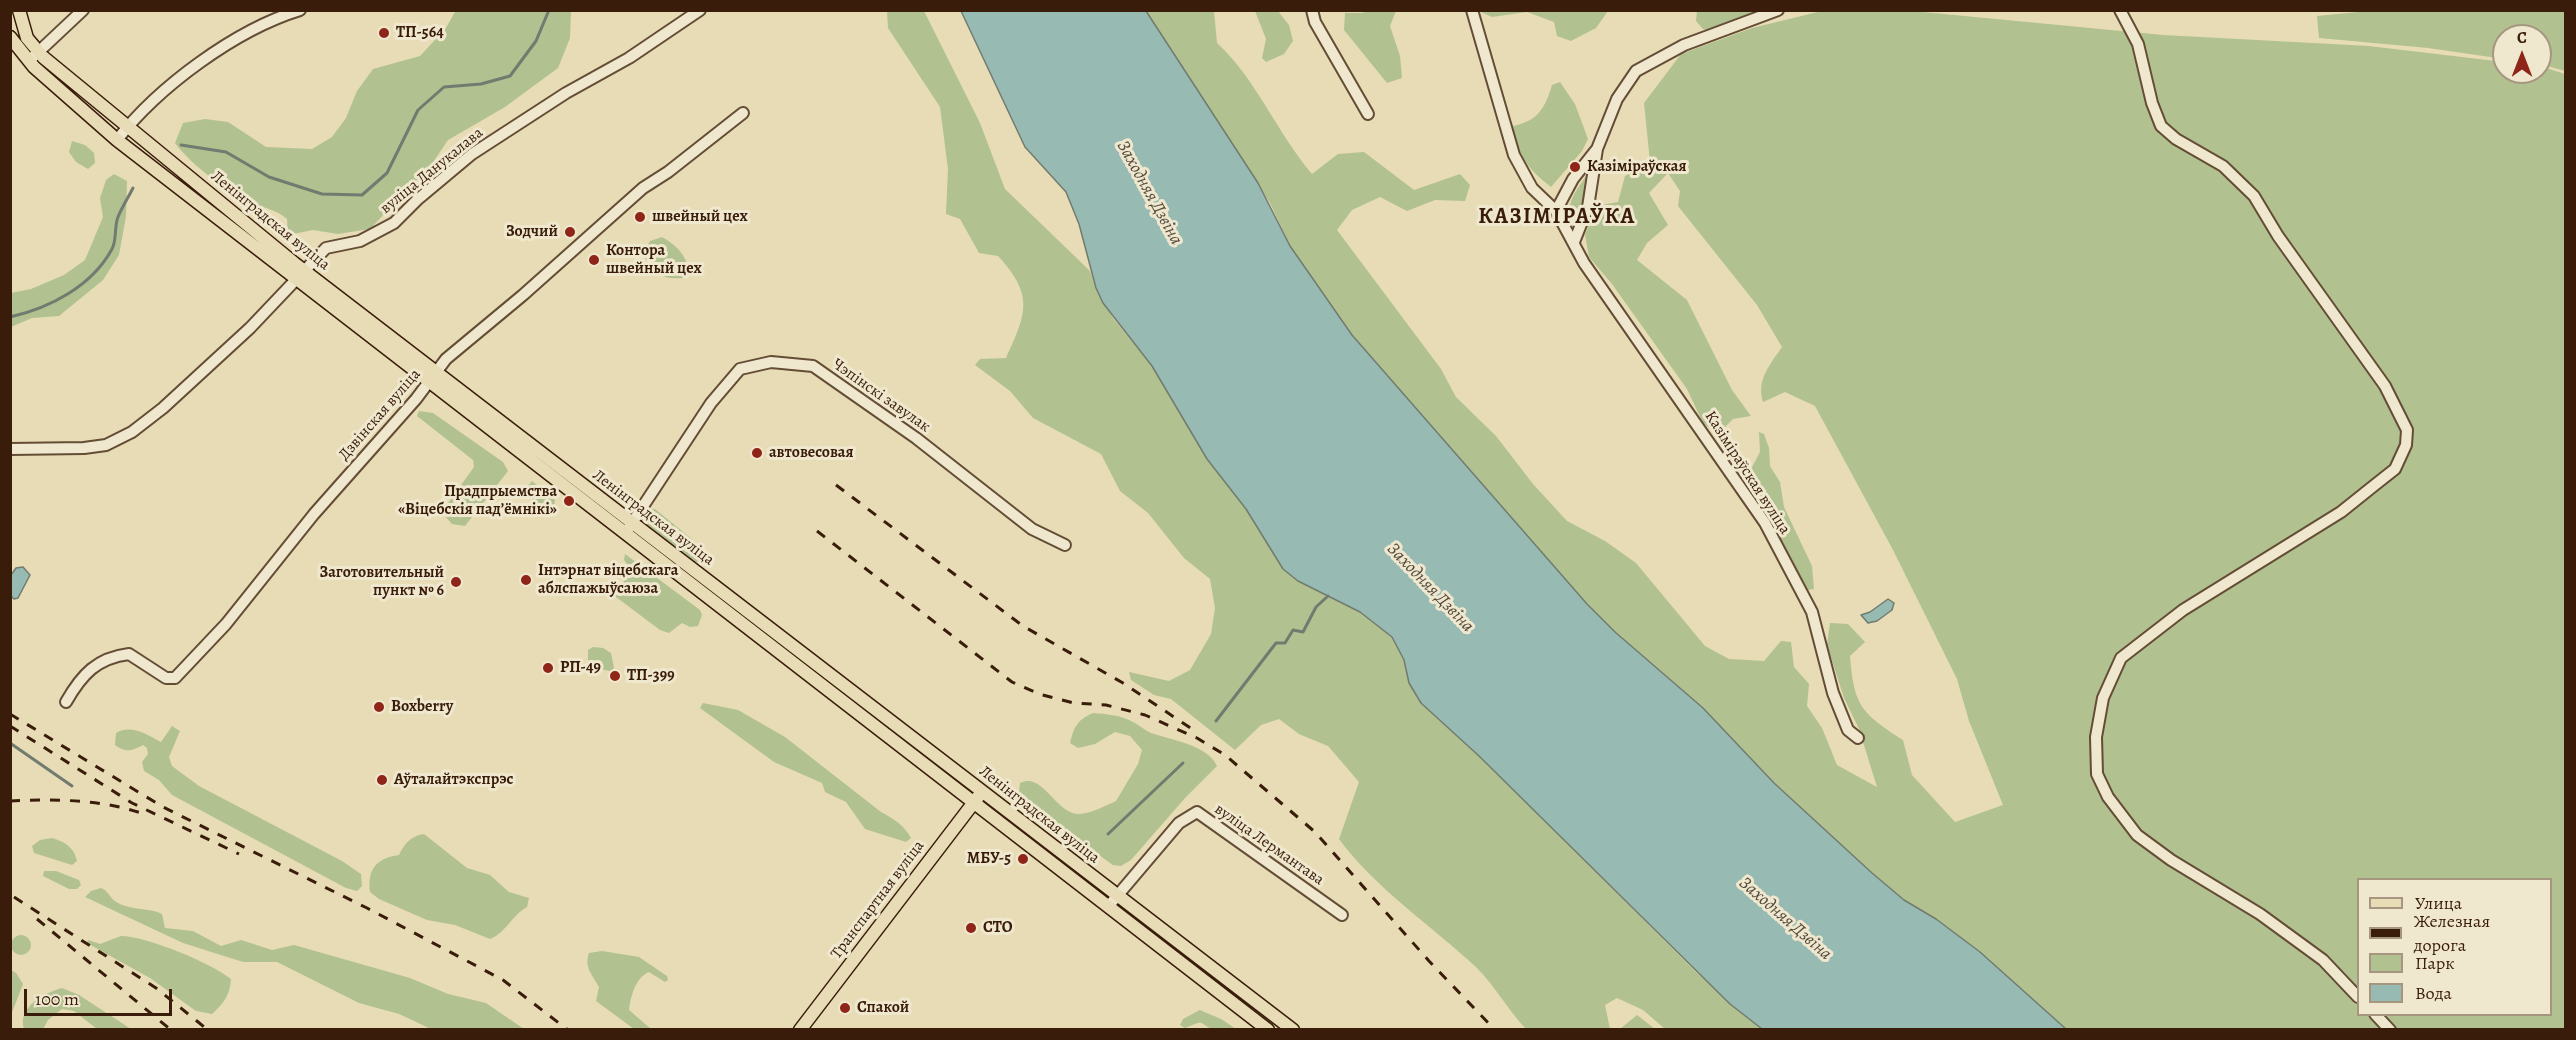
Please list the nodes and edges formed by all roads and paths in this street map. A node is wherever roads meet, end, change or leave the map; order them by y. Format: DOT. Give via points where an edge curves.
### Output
graph roads {
  1 [pos="19,10"];
  2 [pos="83,10"];
  3 [pos="300,10"];
  4 [pos="700,10"];
  5 [pos="1312,10"];
  6 [pos="1472,10"];
  7 [pos="1778,10"];
  8 [pos="2120,10"];
  9 [pos="11,35"];
  10 [pos="38,51"];
  11 [pos="29,61"];
  12 [pos="743,113"];
  13 [pos="1368,114"];
  14 [pos="128,127"];
  15 [pos="117,140"];
  16 [pos="1597,149"];
  17 [pos="1556,211"];
  18 [pos="1574,242"];
  19 [pos="301,275"];
  20 [pos="433,377"];
  21 [pos="10,449"];
  22 [pos="629,528"];
  23 [pos="1065,545"];
  24 [pos="66,702"];
  25 [pos="1858,738"];
  26 [pos="982,791"];
  27 [pos="973,803"];
  28 [pos="1117,897"];
  29 [pos="1108,907"];
  30 [pos="1342,915"];
  31 [pos="2357,996"];
  32 [pos="2377,1016"];
  33 [pos="1280,1019"];
  34 [pos="800,1029"];
  35 [pos="1270,1029"];
  36 [pos="1293,1029"];
  37 [pos="2390,1029"];
  1 -- 10 [label="main road, Ленінградская вуліца" via="27,38"];
  2 -- 10 [label="street"];
  3 -- 14 [label="street" via="262,24 199,64 152,100"];
  4 -- 19 [label="street, вуліца Данукалава" via="472,154 394,223 360,241 326,248"];
  5 -- 13 [label="street"];
  6 -- 17 [label="street, Казіміраўская вуліца" via="1514,155 1533,188"];
  7 -- 16 [label="street" via="1684,45 1636,71 1617,99"];
  8 -- 31 [label="street" via="2138,44 2152,103 2162,126 2176,139 2223,166 2254,196 2385,386 2407,430 2406,445 2395,469 2341,512 2183,610 2121,658 2103,698 2096,737 2097,774 2108,797 2137,835 2260,914 2323,960"];
  9 -- 11 [label="main road, Ленінградская вуліца"];
  10 -- 11 [label="street"];
  10 -- 14 [label="main road, Ленінградская вуліца"];
  11 -- 15 [label="main road, Ленінградская вуліца"];
  12 -- 20 [label="street, Дзвінская вуліца" via="598,225 447,359"];
  14 -- 15 [label="street"];
  14 -- 19 [label="main road, Ленінградская вуліца"];
  15 -- 19 [label="main road, Ленінградская вуліца"];
  16 -- 17 [label="street" via="1573,179"];
  16 -- 18 [label="street" via="1588,207"];
  17 -- 18 [label="street, Казіміраўская вуліца"];
  18 -- 25 [label="street, Казіміраўская вуліца" via="1584,263 1765,523 1812,612 1833,693 1848,730"];
  19 -- 20 [label="main road, Ленінградская вуліца"];
  19 -- 21 [label="street, вуліца Данукалава" via="250,328 132,432 106,445"];
  20 -- 22 [label="main road, Ленінградская вуліца"];
  20 -- 24 [label="street, Дзвінская вуліца" via="314,514 226,624 175,678 166,678 129,654 112,656 101,660 74,687"];
  22 -- 23 [label="street, Чэпінскі завулак" via="711,403 740,369 771,362 813,366 916,438 1032,529"];
  22 -- 26 [label="main road, Ленінградская вуліца" via="762,620"];
  22 -- 27 [label="main road, Ленінградская вуліца"];
  26 -- 27 [label="main road, Транспартная вуліца"];
  26 -- 28 [label="main road, Ленінградская вуліца"];
  27 -- 29 [label="main road, Ленінградская вуліца"];
  27 -- 34 [label="main road, Транспартная вуліца"];
  28 -- 29 [label="street, вуліца Лермантава"];
  28 -- 30 [label="street, вуліца Лермантава" via="1179,823 1197,812"];
  28 -- 33 [label="main road, Ленінградская вуліца"];
  29 -- 35 [label="main road, Ленінградская вуліца"];
  32 -- 37 [label="street"];
  33 -- 35 [label="street"];
  33 -- 36 [label="main road, Ленінградская вуліца"];
}
